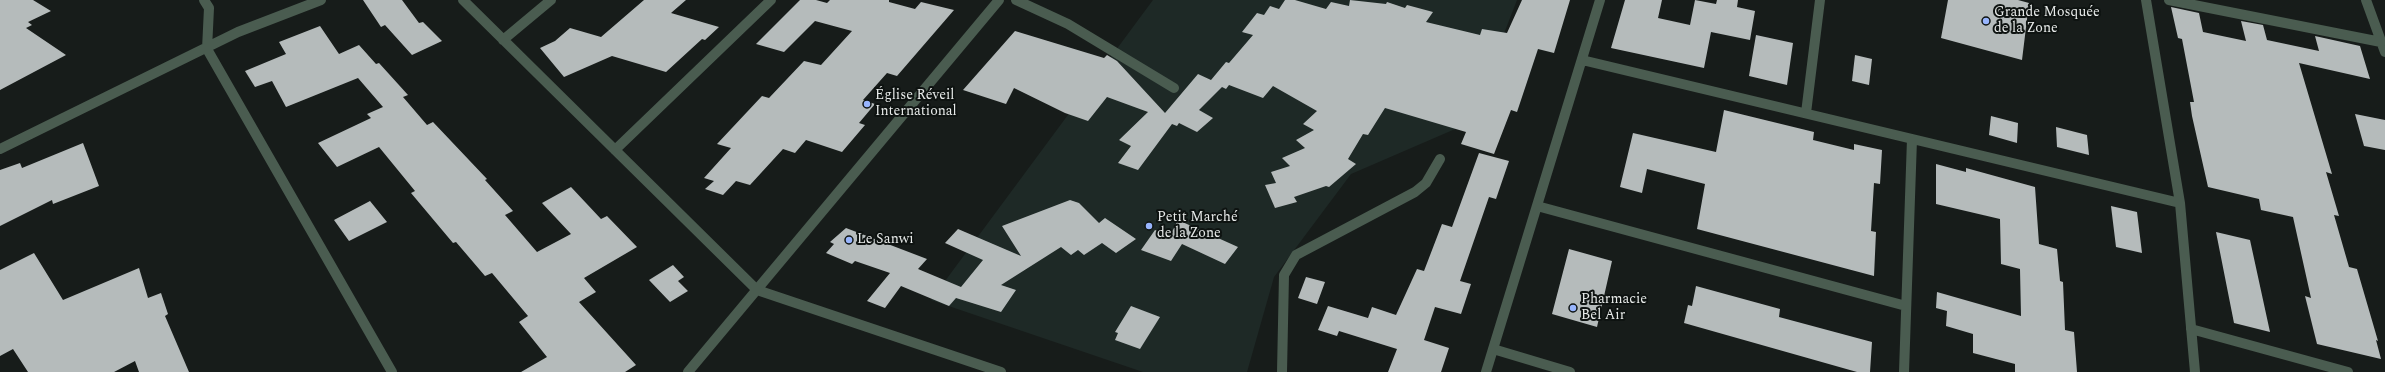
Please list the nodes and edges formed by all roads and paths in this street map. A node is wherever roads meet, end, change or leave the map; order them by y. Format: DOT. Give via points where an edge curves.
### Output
graph roads {
  1 [pos="204,0"];
  2 [pos="321,0"];
  3 [pos="463,0"];
  4 [pos="551,0"];
  5 [pos="771,0"];
  6 [pos="999,0"];
  7 [pos="1016,0"];
  8 [pos="1600,0"];
  9 [pos="1820,0"];
  10 [pos="2146,0"];
  11 [pos="2169,0"];
  12 [pos="2366,0"];
  13 [pos="503,40"];
  14 [pos="2381,42"];
  15 [pos="207,49"];
  16 [pos="2385,52"];
  17 [pos="1582,60"];
  18 [pos="1174,88"];
  19 [pos="1806,113"];
  20 [pos="1912,139"];
  21 [pos="0,149"];
  22 [pos="615,150"];
  23 [pos="1440,159"];
  24 [pos="2180,203"];
  25 [pos="1537,206"];
  26 [pos="757,290"];
  27 [pos="1906,306"];
  28 [pos="2190,329"];
  29 [pos="1493,349"];
  30 [pos="392,372"];
  31 [pos="688,372"];
  32 [pos="1001,372"];
  33 [pos="1282,372"];
  34 [pos="1486,372"];
  35 [pos="1570,372"];
  36 [pos="1904,372"];
  37 [pos="2195,372"];
  38 [pos="2348,372"];
  1 -- 15 [label="street" via="209,8"];
  2 -- 15 [label="street" via="238,32"];
  3 -- 13 [label="street"];
  4 -- 13 [label="street"];
  5 -- 22 [label="street"];
  6 -- 26 [label="street"];
  7 -- 18 [label="street" via="1068,24"];
  8 -- 17 [label="street"];
  9 -- 19 [label="street"];
  10 -- 24 [label="street"];
  11 -- 14 [label="street"];
  12 -- 14 [label="street"];
  13 -- 22 [label="street"];
  14 -- 16 [label="street"];
  15 -- 21 [label="street"];
  15 -- 30 [label="street"];
  17 -- 19 [label="street"];
  17 -- 25 [label="street"];
  19 -- 20 [label="street"];
  20 -- 24 [label="street"];
  20 -- 27 [label="street"];
  22 -- 26 [label="street"];
  23 -- 33 [label="street" via="1426,183 1415,192 1296,255 1284,275"];
  24 -- 28 [label="street"];
  25 -- 27 [label="street"];
  25 -- 29 [label="street"];
  26 -- 31 [label="street"];
  26 -- 32 [label="street"];
  27 -- 36 [label="street"];
  28 -- 37 [label="street"];
  28 -- 38 [label="street"];
  29 -- 34 [label="street"];
  29 -- 35 [label="street"];
}
